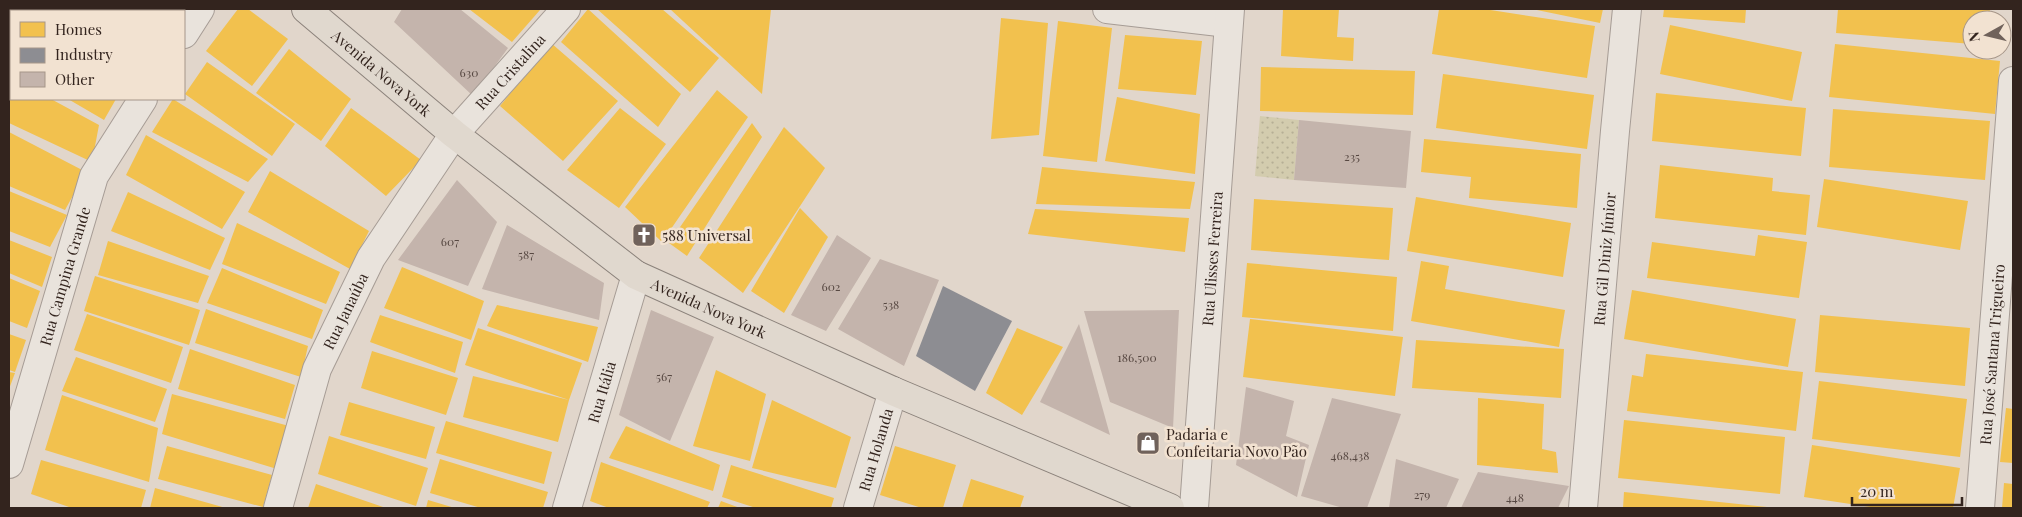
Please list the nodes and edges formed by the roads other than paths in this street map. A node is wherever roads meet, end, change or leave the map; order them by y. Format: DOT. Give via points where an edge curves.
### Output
graph roads {
  1 [pos="200,9"];
  2 [pos="306,9"];
  3 [pos="566,9"];
  4 [pos="1107,9"];
  5 [pos="1627,9"];
  6 [pos="1229,16"];
  7 [pos="185,32"];
  8 [pos="2013,80"];
  9 [pos="142,100"];
  10 [pos="454,134"];
  11 [pos="636,274"];
  12 [pos="893,391"];
  13 [pos="9,464"];
  14 [pos="1137,502"];
  15 [pos="278,508"];
  16 [pos="567,508"];
  17 [pos="858,508"];
  18 [pos="1170,508"];
  19 [pos="1194,508"];
  20 [pos="1583,508"];
  21 [pos="1980,508"];
  1 -- 7 [label="street"];
  2 -- 10 [label="main road, Avenida Nova York"];
  3 -- 10 [label="street, Rua Cristalina"];
  4 -- 6 [label="street"];
  5 -- 20 [label="street, Rua Gil Diniz Júnior"];
  6 -- 19 [label="street, Rua Ulisses Ferreira"];
  8 -- 21 [label="street, Rua José Santana Trigueiro"];
  9 -- 13 [label="street, Rua Campina Grande" via="94,176"];
  10 -- 11 [label="main road, Avenida Nova York"];
  10 -- 15 [label="street, Rua Janaúba" via="371,258 317,369"];
  11 -- 12 [label="main road, Avenida Nova York"];
  11 -- 16 [label="street, Rua Itália"];
  12 -- 14 [label="main road, Avenida Nova York"];
  12 -- 17 [label="street, Rua Holanda"];
  14 -- 18 [label="main road, Avenida Nova York"];
}
